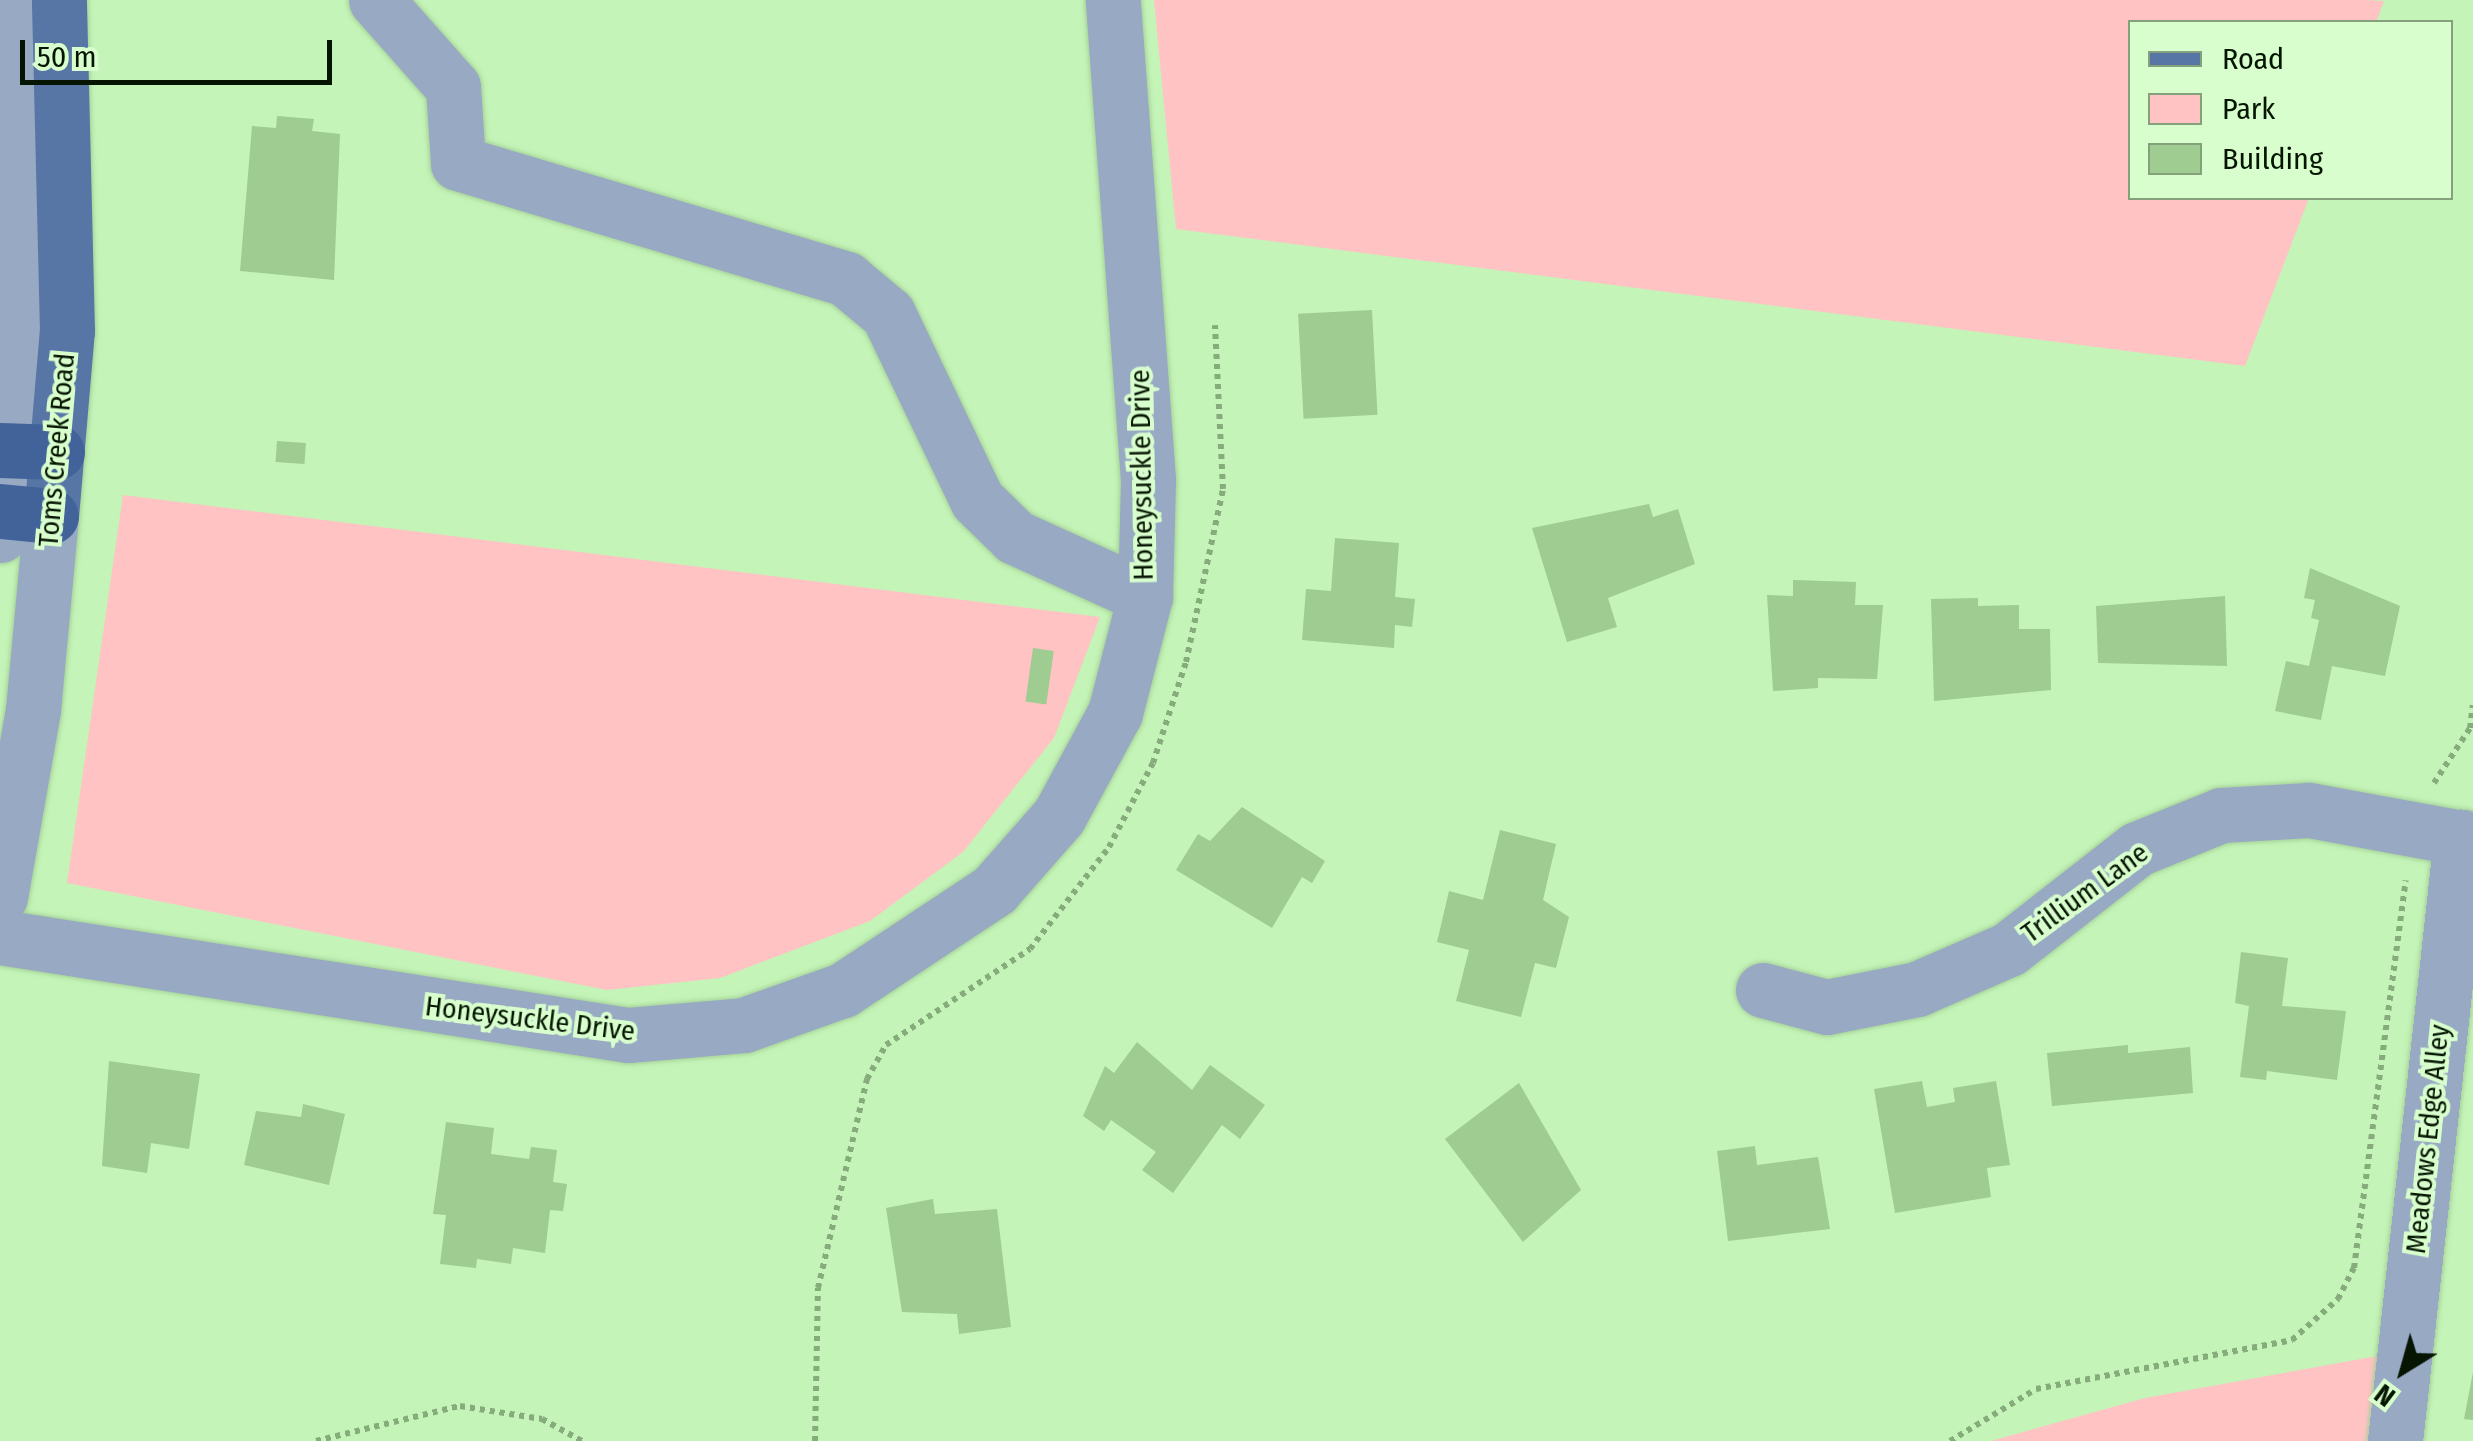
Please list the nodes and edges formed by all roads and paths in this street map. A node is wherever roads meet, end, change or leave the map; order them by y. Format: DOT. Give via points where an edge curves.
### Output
graph roads {
  1 [pos="12,0"];
  2 [pos="59,0"];
  3 [pos="376,0"];
  4 [pos="1113,0"];
  5 [pos="22,450"];
  6 [pos="13,518"];
  7 [pos="1145,596"];
  8 [pos="2473,706"];
  9 [pos="2453,836"];
  10 [pos="0,897"];
  11 [pos="0,937"];
  12 [pos="1763,990"];
  13 [pos="316,1441"];
  14 [pos="582,1441"];
  15 [pos="1950,1441"];
  16 [pos="2394,1441"];
  1 -- 5 [label="street, Toms Creek Road"];
  2 -- 5 [label="main road, Toms Creek Road" via="67,330"];
  3 -- 7 [label="street" via="453,87 458,163 846,279 888,314 977,500 1016,537"];
  4 -- 7 [label="street, Honeysuckle Drive" via="1148,480"];
  5 -- 6 [label="street, Toms Creek Road"];
  6 -- 10 [label="street, Toms Creek Road" via="32,710"];
  7 -- 11 [label="street, Honeysuckle Drive" via="1114,712 1059,816 994,890 860,981 744,1025 628,1035"];
  8 -- 9 [label="path" via="2470,728 2431,788"];
  9 -- 12 [label="street, Trillium Lane" via="2309,810 2220,815 2137,849 2009,948 1917,989 1828,1006"];
  9 -- 15 [label="path" via="2399,889 2354,1268 2338,1299 2292,1340 2036,1389"];
  9 -- 16 [label="street, Meadows Edge Alley"];
  13 -- 14 [label="path" via="460,1406 542,1419"];
}
